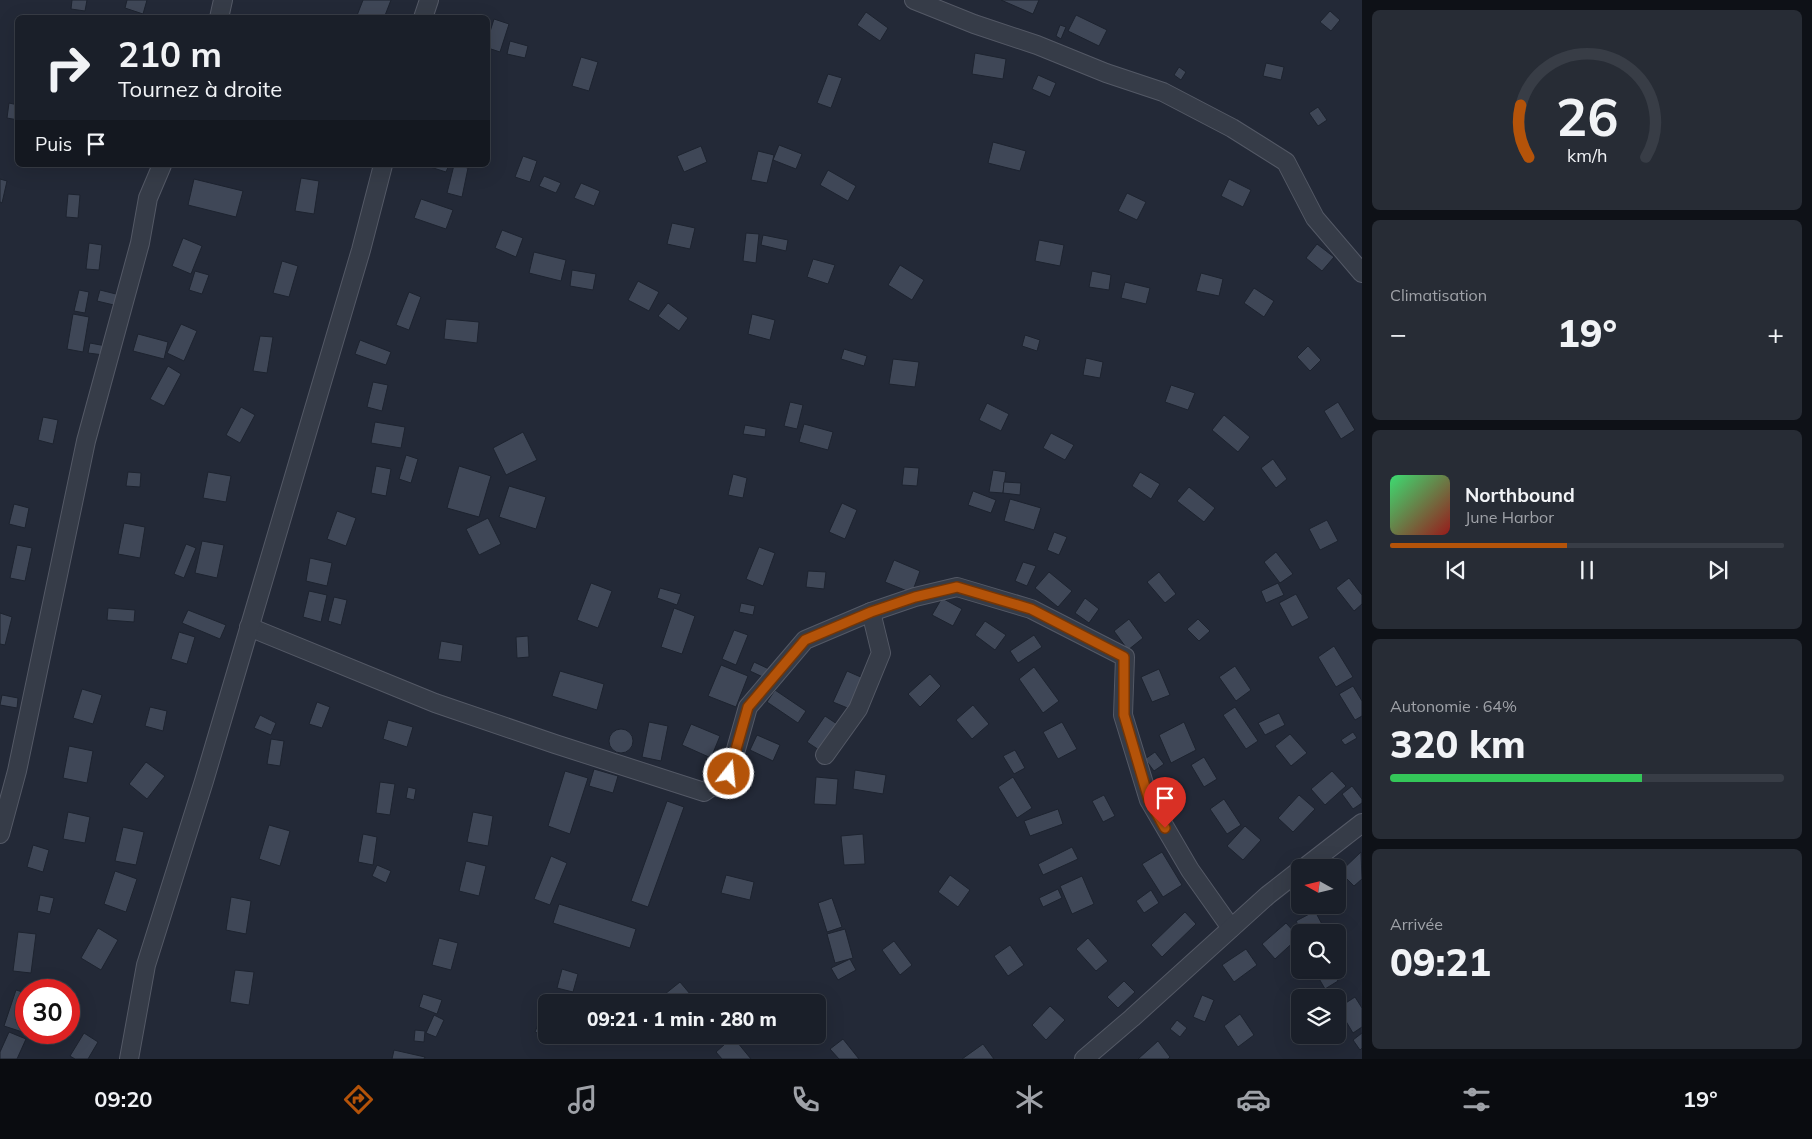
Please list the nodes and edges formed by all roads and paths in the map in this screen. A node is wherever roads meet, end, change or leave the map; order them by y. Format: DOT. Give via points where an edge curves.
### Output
graph roads {
  1 [pos="223,0"];
  2 [pos="429,0"];
  3 [pos="914,0"];
  4 [pos="220,15"];
  5 [pos="424,15"];
  6 [pos="161,167"];
  7 [pos="382,167"];
  8 [pos="1362,273"];
  9 [pos="871,612"];
  10 [pos="249,628"];
  11 [pos="824,755"];
  12 [pos="1362,822"];
  13 [pos="0,834"];
  14 [pos="1315,859"];
  15 [pos="1291,877"];
  16 [pos="1231,928"];
  17 [pos="129,1059"];
  18 [pos="1084,1059"];
  1 -- 4 [label="street"];
  2 -- 5 [label="street"];
  3 -- 8 [label="street" via="1163,92 1232,128 1286,162 1315,218"];
  6 -- 13 [label="street" via="148,198 140,243 86,441 17,771"];
  7 -- 10 [label="street"];
  9 -- 10 [label="street" via="805,640 748,707 729,774 704,792 436,703"];
  9 -- 11 [label="street" via="882,653 858,709"];
  9 -- 16 [label="street" via="957,587 1031,609 1124,657 1124,715 1149,800 1190,870"];
  10 -- 17 [label="street" via="146,965"];
  12 -- 14 [label="street"];
  15 -- 16 [label="street"];
  16 -- 18 [label="street"];
}
